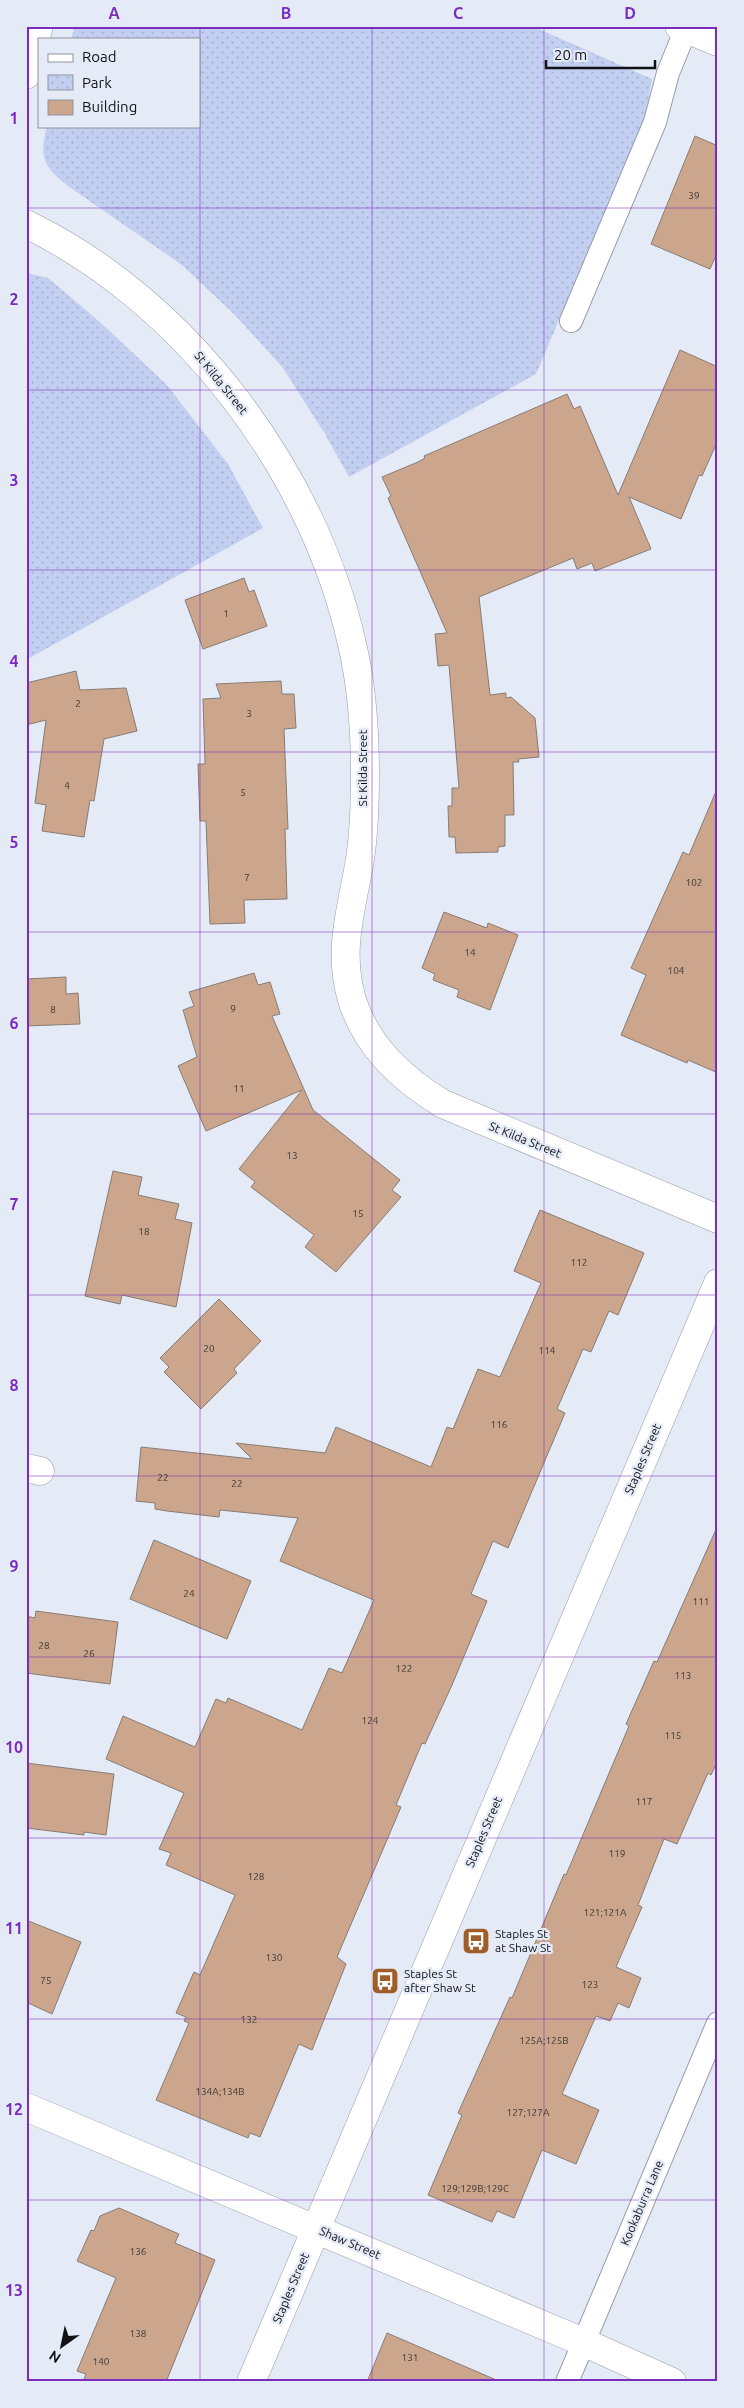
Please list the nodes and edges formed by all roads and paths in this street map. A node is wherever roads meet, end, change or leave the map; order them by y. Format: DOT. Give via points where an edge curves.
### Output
graph roads {
  1 [pos="39,26"];
  2 [pos="682,28"];
  3 [pos="718,42"];
  4 [pos="26,75"];
  5 [pos="26,224"];
  6 [pos="571,321"];
  7 [pos="718,1220"];
  8 [pos="718,1283"];
  9 [pos="718,2024"];
  10 [pos="26,2107"];
  11 [pos="316,2229"];
  12 [pos="583,2342"];
  13 [pos="251,2382"];
  14 [pos="567,2382"];
  15 [pos="672,2382"];
  1 -- 4 [label="street"];
  2 -- 3 [label="street"];
  2 -- 6 [label="lane" via="655,122"];
  5 -- 7 [label="street, St Kilda Street" via="96,266 156,310 208,364 259,430 299,501 330,567 352,644 363,719 363,828 344,950 352,998 375,1046 416,1088 443,1104"];
  8 -- 11 [label="street, Staples Street"];
  9 -- 12 [label="lane, Kookaburra Lane"];
  10 -- 11 [label="street, Shaw Street"];
  11 -- 12 [label="street, Shaw Street"];
  11 -- 13 [label="street, Staples Street"];
  12 -- 14 [label="lane, Kookaburra Lane"];
  12 -- 15 [label="street, Shaw Street"];
}
